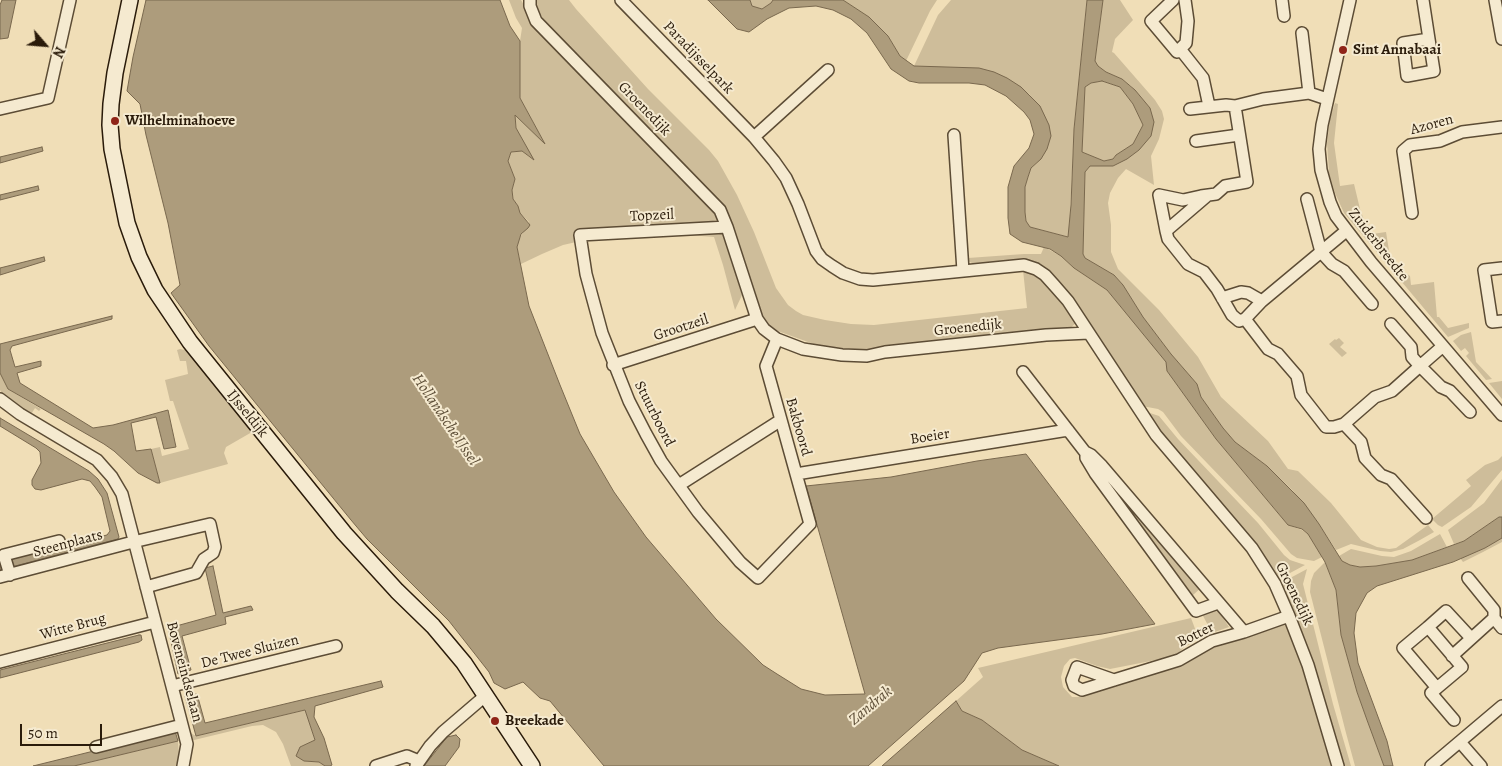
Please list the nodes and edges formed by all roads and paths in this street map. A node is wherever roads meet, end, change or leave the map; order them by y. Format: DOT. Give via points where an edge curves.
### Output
graph roads {
  1 [pos="70,0"];
  2 [pos="130,0"];
  3 [pos="530,0"];
  4 [pos="620,0"];
  5 [pos="1173,0"];
  6 [pos="1185,0"];
  7 [pos="1282,0"];
  8 [pos="1350,0"];
  9 [pos="1424,0"];
  10 [pos="1498,5"];
  11 [pos="1284,16"];
  12 [pos="1302,33"];
  13 [pos="1502,38"];
  14 [pos="1429,39"];
  15 [pos="1180,49"];
  16 [pos="828,70"];
  17 [pos="1309,94"];
  18 [pos="1327,99"];
  19 [pos="1209,106"];
  20 [pos="1235,106"];
  21 [pos="0,109"];
  22 [pos="1190,109"];
  23 [pos="1502,127"];
  24 [pos="954,135"];
  25 [pos="1239,135"];
  26 [pos="754,137"];
  27 [pos="1196,141"];
  28 [pos="1208,195"];
  29 [pos="1307,199"];
  30 [pos="1412,213"];
  31 [pos="727,226"];
  32 [pos="1346,231"];
  33 [pos="1166,232"];
  34 [pos="580,235"];
  35 [pos="1322,252"];
  36 [pos="1502,268"];
  37 [pos="963,271"];
  38 [pos="1222,298"];
  39 [pos="1262,301"];
  40 [pos="1372,304"];
  41 [pos="757,319"];
  42 [pos="1244,319"];
  43 [pos="1502,321"];
  44 [pos="1391,324"];
  45 [pos="1088,333"];
  46 [pos="777,339"];
  47 [pos="1443,346"];
  48 [pos="613,365"];
  49 [pos="1420,366"];
  50 [pos="1023,372"];
  51 [pos="0,399"];
  52 [pos="1470,412"];
  53 [pos="1502,415"];
  54 [pos="781,420"];
  55 [pos="1344,424"];
  56 [pos="1068,430"];
  57 [pos="1085,452"];
  58 [pos="796,474"];
  59 [pos="678,485"];
  60 [pos="1426,518"];
  61 [pos="1155,530"];
  62 [pos="59,540"];
  63 [pos="1144,540"];
  64 [pos="133,542"];
  65 [pos="5,565"];
  66 [pos="758,578"];
  67 [pos="1468,578"];
  68 [pos="146,587"];
  69 [pos="1218,603"];
  70 [pos="1290,616"];
  71 [pos="1494,618"];
  72 [pos="154,622"];
  73 [pos="1428,627"];
  74 [pos="1502,628"];
  75 [pos="1244,632"];
  76 [pos="1471,638"];
  77 [pos="336,646"];
  78 [pos="1452,656"];
  79 [pos="0,662"];
  80 [pos="1114,680"];
  81 [pos="172,686"];
  82 [pos="1437,688"];
  83 [pos="485,696"];
  84 [pos="1502,706"];
  85 [pos="1454,720"];
  86 [pos="182,725"];
  87 [pos="1460,742"];
  88 [pos="96,747"];
  89 [pos="417,763"];
  90 [pos="183,766"];
  91 [pos="376,766"];
  92 [pos="532,766"];
  93 [pos="1338,766"];
  94 [pos="1431,766"];
  95 [pos="1481,766"];
  1 -- 21 [label="street" via="48,98"];
  2 -- 83 [label="street, IJsseldijk" via="110,104 110,125 127,222 138,257 155,290 190,342 344,533 464,663"];
  3 -- 31 [label="street, Groenedijk" via="536,21 709,198 720,210"];
  4 -- 26 [label="street, Paradijsselpark"];
  5 -- 15 [label="street" via="1151,21 1177,52"];
  6 -- 15 [label="street" via="1188,21 1186,43"];
  7 -- 11 [label="street"];
  8 -- 18 [label="street, Zuiderbreedte"];
  9 -- 14 [label="street"];
  10 -- 13 [label="street"];
  12 -- 17 [label="street"];
  15 -- 19 [label="street" via="1204,78"];
  16 -- 26 [label="street"];
  17 -- 18 [label="street"];
  17 -- 20 [label="street"];
  18 -- 32 [label="street, Zuiderbreedte" via="1319,149 1321,170 1330,202"];
  19 -- 20 [label="street"];
  19 -- 22 [label="street"];
  20 -- 25 [label="street"];
  23 -- 30 [label="street, Azoren" via="1462,132 1440,141 1410,145 1403,150"];
  24 -- 37 [label="street"];
  25 -- 27 [label="street"];
  25 -- 28 [label="street" via="1247,182 1225,186 1216,194"];
  26 -- 37 [label="street, Paradijsselpark" via="786,178 816,251 843,273 873,280"];
  28 -- 33 [label="street"];
  28 -- 33 [label="street" via="1182,200 1160,195"];
  29 -- 35 [label="street"];
  31 -- 34 [label="street, Topzeil"];
  31 -- 41 [label="street, Groenedijk"];
  32 -- 35 [label="street"];
  32 -- 47 [label="street, Zuiderbreedte"];
  33 -- 38 [label="street" via="1188,264 1204,272"];
  34 -- 48 [label="street, Stuurboord" via="586,274"];
  35 -- 39 [label="street"];
  35 -- 40 [label="street" via="1332,264 1344,271"];
  36 -- 43 [label="street" via="1484,270 1492,322"];
  37 -- 45 [label="street, Paradijsselpark" via="1024,265 1036,269 1068,301"];
  38 -- 39 [label="street" via="1241,292"];
  38 -- 42 [label="street" via="1232,315 1239,321"];
  39 -- 42 [label="street"];
  41 -- 46 [label="street, Groenedijk"];
  41 -- 48 [label="street, Grootzeil"];
  42 -- 55 [label="street" via="1268,349 1278,354 1297,376 1301,395 1326,426"];
  44 -- 49 [label="street" via="1411,347 1412,357"];
  45 -- 46 [label="street, Groenedijk" via="867,356 803,349"];
  45 -- 70 [label="street, Groenedijk" via="1156,435 1252,548 1275,584"];
  46 -- 54 [label="street, Bakboord" via="766,366"];
  47 -- 49 [label="street"];
  47 -- 53 [label="street, Zuiderbreedte"];
  48 -- 59 [label="street, Stuurboord" via="646,434"];
  49 -- 52 [label="street"];
  49 -- 55 [label="street" via="1392,391 1375,397"];
  50 -- 56 [label="street"];
  51 -- 64 [label="street, Boveneindselaan" via="97,460 122,494"];
  54 -- 58 [label="street, Bakboord"];
  54 -- 59 [label="street"];
  55 -- 60 [label="street" via="1361,442 1365,458 1391,479"];
  56 -- 57 [label="street"];
  56 -- 58 [label="street, Boeier"];
  57 -- 61 [label="street" via="1102,466"];
  57 -- 63 [label="street" via="1095,473"];
  58 -- 66 [label="street, Bakboord" via="810,524"];
  59 -- 66 [label="street, Stuurboord" via="740,562"];
  61 -- 63 [label="street"];
  61 -- 69 [label="street"];
  62 -- 65 [label="street, Steenplaats"];
  63 -- 69 [label="street" via="1196,611"];
  64 -- 65 [label="street, Steenplaats"];
  64 -- 68 [label="street, Boveneindselaan"];
  64 -- 68 [label="street" via="210,524 215,547 196,573"];
  67 -- 71 [label="street" via="1494,610"];
  68 -- 72 [label="street, Boveneindselaan"];
  69 -- 75 [label="street"];
  70 -- 75 [label="street, Botter"];
  70 -- 93 [label="street, Groenedijk" via="1316,689"];
  71 -- 74 [label="street"];
  71 -- 76 [label="street"];
  72 -- 79 [label="street, Witte Brug"];
  72 -- 81 [label="street, Boveneindselaan"];
  73 -- 76 [label="street" via="1446,611"];
  73 -- 78 [label="street"];
  73 -- 82 [label="street" via="1403,648"];
  75 -- 80 [label="street, Botter" via="1212,641 1178,660"];
  76 -- 78 [label="street"];
  77 -- 81 [label="street, De Twee Sluizen"];
  78 -- 82 [label="street" via="1462,666"];
  81 -- 86 [label="street, Boveneindselaan"];
  82 -- 85 [label="street" via="1431,693"];
  83 -- 89 [label="street" via="452,723"];
  83 -- 92 [label="street, IJsseldijk"];
  84 -- 87 [label="street"];
  86 -- 88 [label="street"];
  86 -- 90 [label="street, Boveneindselaan" via="187,744"];
  87 -- 94 [label="street"];
  87 -- 95 [label="street"];
  89 -- 91 [label="street" via="407,756"];
}
